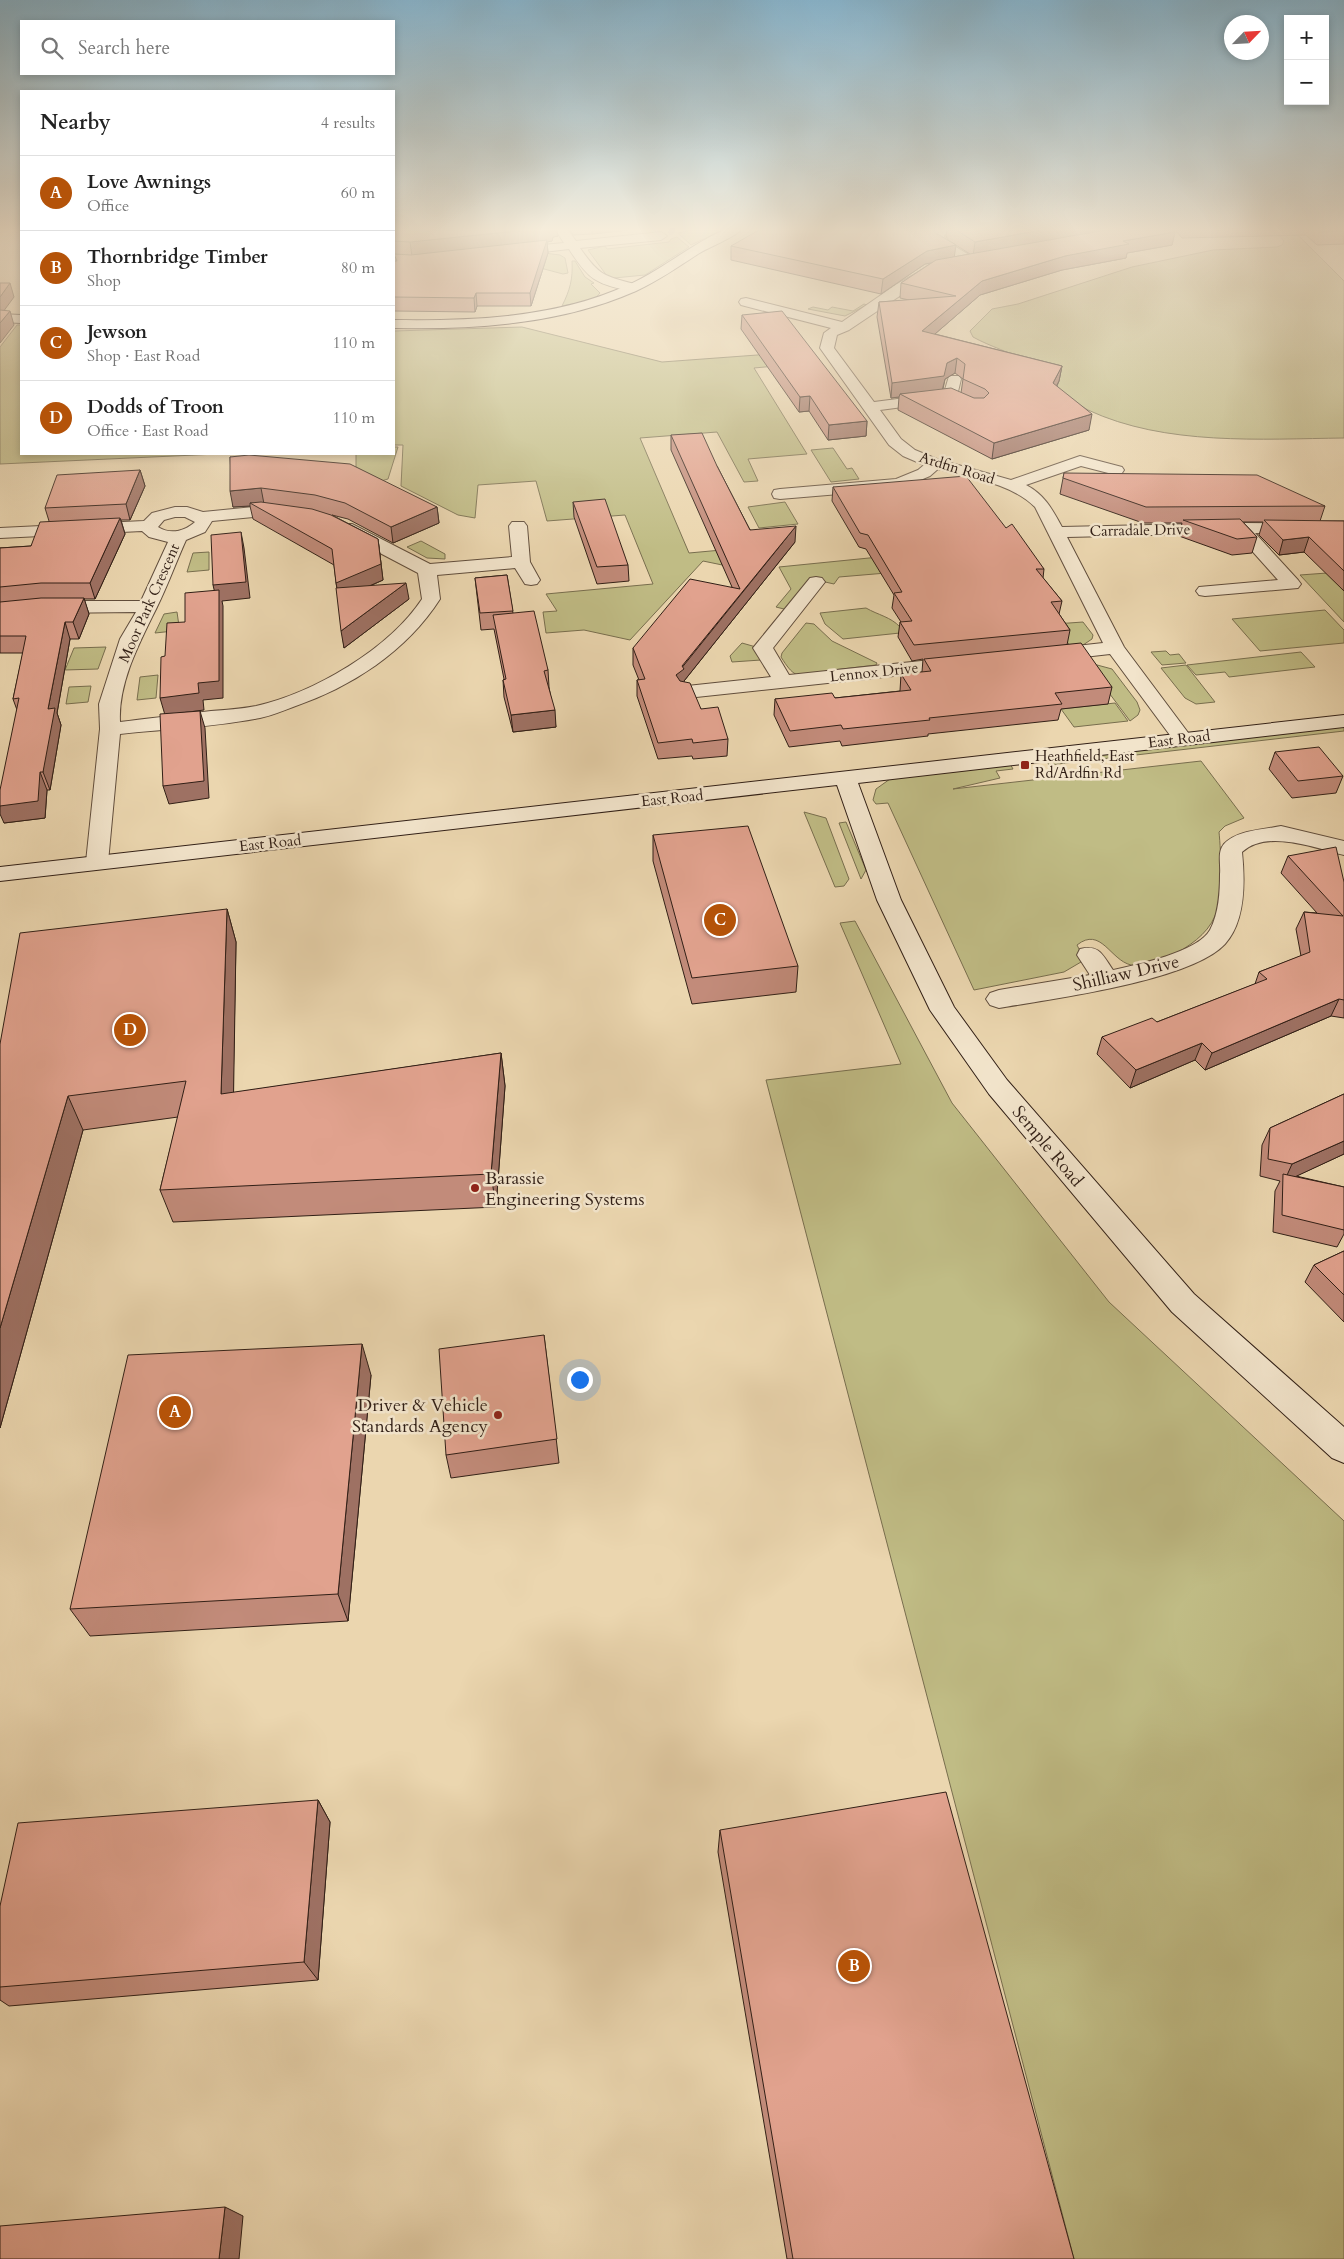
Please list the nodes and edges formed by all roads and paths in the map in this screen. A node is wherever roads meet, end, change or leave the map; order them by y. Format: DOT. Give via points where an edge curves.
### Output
graph roads {
  1 [pos="830,335"];
  2 [pos="954,378"];
  3 [pos="951,397"];
  4 [pos="968,405"];
  5 [pos="870,406"];
  6 [pos="935,463"];
  7 [pos="1116,470"];
  8 [pos="1011,485"];
  9 [pos="780,494"];
  10 [pos="202,517"];
  11 [pos="309,517"];
  12 [pos="333,523"];
  13 [pos="149,526"];
  14 [pos="518,526"];
  15 [pos="1241,528"];
  16 [pos="1344,528"];
  17 [pos="1055,532"];
  18 [pos="0,533"];
  19 [pos="179,536"];
  20 [pos="521,562"];
  21 [pos="427,570"];
  22 [pos="531,580"];
  23 [pos="816,582"];
  24 [pos="1205,592"];
  25 [pos="148,606"];
  26 [pos="0,611"];
  27 [pos="1115,648"];
  28 [pos="1027,657"];
  29 [pos="977,662"];
  30 [pos="783,681"];
  31 [pos="687,692"];
  32 [pos="1344,721"];
  33 [pos="110,729"];
  34 [pos="1182,738"];
  35 [pos="846,779"];
  36 [pos="1344,848"];
  37 [pos="96,862"];
  38 [pos="0,874"];
  39 [pos="1089,955"];
  40 [pos="1106,979"];
  41 [pos="1000,999"];
  42 [pos="1344,1448"];
  1 -- 5 [label="street, Ardfin Road" via="827,348"];
  2 -- 3 [label="street"];
  3 -- 4 [label="street"];
  3 -- 5 [label="street"];
  5 -- 6 [label="street, Ardfin Road" via="895,442 909,453"];
  6 -- 8 [label="street, Ardfin Road"];
  6 -- 9 [label="street" via="924,473 899,484"];
  7 -- 8 [label="street" via="1080,462"];
  8 -- 17 [label="street, Ardfin Road" via="1031,494 1042,505"];
  10 -- 11 [label="street, Moor Park Crescent" via="264,511"];
  10 -- 13 [label="street, Moor Park Crescent" via="175,512 154,519"];
  10 -- 19 [label="street, Moor Park Crescent" via="204,523 199,529"];
  12 -- 21 [label="street"];
  13 -- 18 [label="street, Moor Park Crescent"];
  13 -- 19 [label="street, Moor Park Crescent" via="155,534"];
  14 -- 20 [label="street"];
  15 -- 16 [label="street, Carradale Drive"];
  15 -- 17 [label="street, Carradale Drive"];
  15 -- 24 [label="street" via="1292,584"];
  17 -- 27 [label="street, Ardfin Road"];
  19 -- 25 [label="street, Moor Park Crescent"];
  20 -- 21 [label="street"];
  20 -- 22 [label="street"];
  21 -- 33 [label="street" via="431,599 422,613 383,651 345,678 259,712"];
  23 -- 30 [label="street" via="763,648"];
  25 -- 26 [label="street" via="47,606"];
  25 -- 33 [label="street, Moor Park Crescent" via="130,638 113,689 109,704"];
  27 -- 28 [label="street"];
  27 -- 34 [label="street, Ardfin Road"];
  29 -- 30 [label="street, Lennox Drive"];
  30 -- 31 [label="street, Lennox Drive"];
  32 -- 34 [label="street, East Road"];
  33 -- 37 [label="street, Moor Park Crescent"];
  34 -- 35 [label="street, East Road"];
  35 -- 37 [label="street, East Road"];
  35 -- 42 [label="street, Semple Road" via="888,900 943,1010 998,1087 1183,1303"];
  36 -- 40 [label="street, Shilliaw Drive" via="1281,833 1241,841 1231,850 1233,882 1227,915 1217,938 1196,955 1169,965"];
  37 -- 38 [label="street, East Road"];
  39 -- 40 [label="street"];
  40 -- 41 [label="street, Shilliaw Drive"];
}
